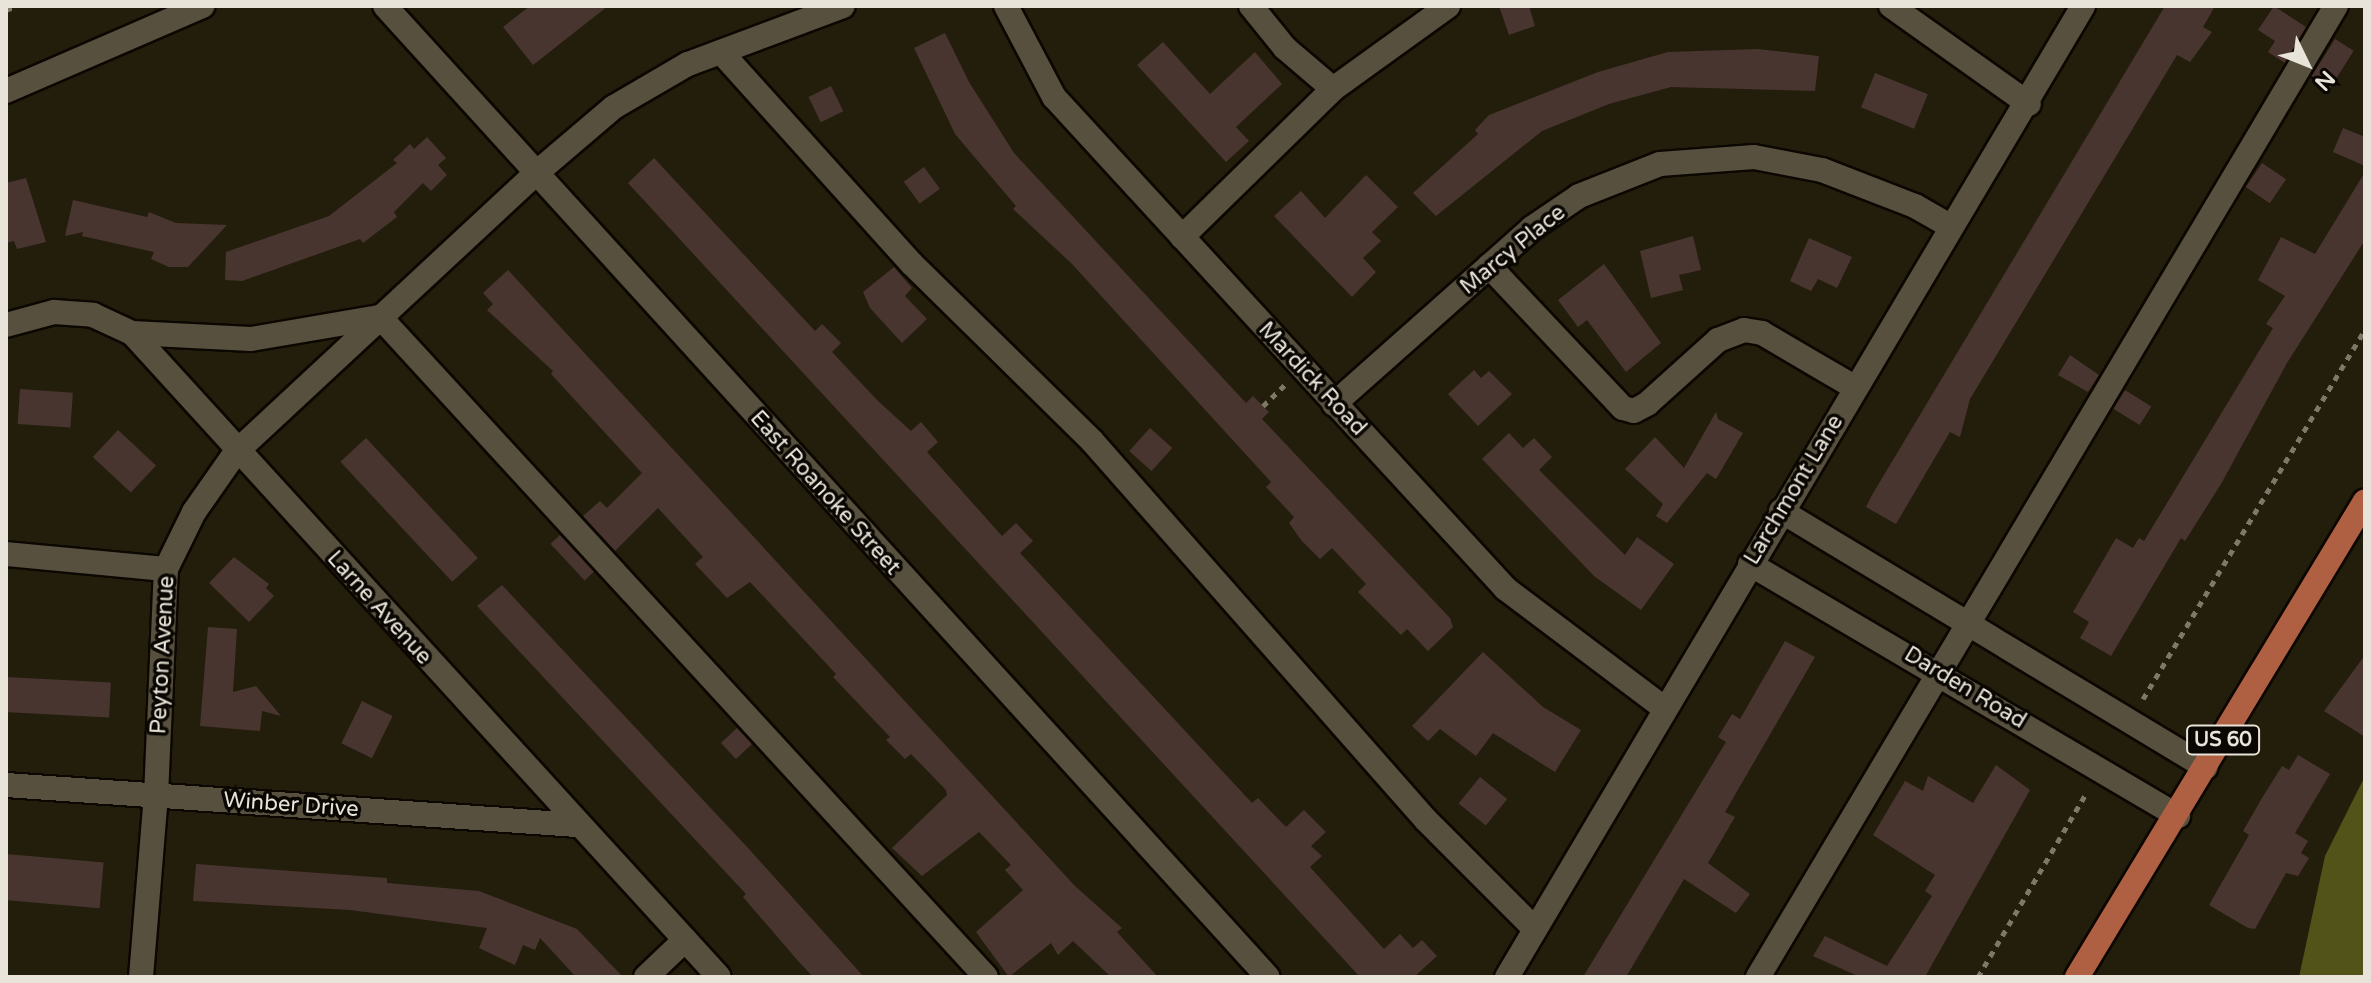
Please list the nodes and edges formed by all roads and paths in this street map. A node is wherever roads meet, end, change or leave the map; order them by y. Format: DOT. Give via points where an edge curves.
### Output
graph roads {
  1 [pos="17,6"];
  2 [pos="202,6"];
  3 [pos="385,6"];
  4 [pos="843,6"];
  5 [pos="1006,6"];
  6 [pos="1251,6"];
  7 [pos="1448,6"];
  8 [pos="1891,6"];
  9 [pos="2083,6"];
  10 [pos="2336,6"];
  11 [pos="6,10"];
  12 [pos="721,52"];
  13 [pos="1333,89"];
  14 [pos="6,91"];
  15 [pos="2029,104"];
  16 [pos="534,175"];
  17 [pos="1950,226"];
  18 [pos="1182,237"];
  19 [pos="1489,266"];
  20 [pos="380,317"];
  21 [pos="6,325"];
  22 [pos="2365,330"];
  23 [pos="132,333"];
  24 [pos="1854,387"];
  25 [pos="1280,389"];
  26 [pos="1334,404"];
  27 [pos="1263,406"];
  28 [pos="236,452"];
  29 [pos="2365,501"];
  30 [pos="1781,511"];
  31 [pos="6,554"];
  32 [pos="1750,564"];
  33 [pos="166,569"];
  34 [pos="1965,624"];
  35 [pos="1941,672"];
  36 [pos="2142,702"];
  37 [pos="1665,709"];
  38 [pos="2206,767"];
  39 [pos="6,785"];
  40 [pos="2092,785"];
  41 [pos="156,796"];
  42 [pos="2178,816"];
  43 [pos="576,825"];
  44 [pos="1535,929"];
  45 [pos="685,940"];
  46 [pos="141,977"];
  47 [pos="646,977"];
  48 [pos="719,977"];
  49 [pos="986,977"];
  50 [pos="1268,977"];
  51 [pos="1507,977"];
  52 [pos="1758,977"];
  53 [pos="1978,977"];
  54 [pos="2077,977"];
  1 -- 11 [label="path"];
  2 -- 14 [label="street"];
  3 -- 16 [label="street, East Roanoke Street"];
  4 -- 12 [label="street, Peyton Avenue"];
  5 -- 18 [label="street, Mardick Road" via="1054,97"];
  6 -- 13 [label="street" via="1285,48"];
  7 -- 13 [label="street"];
  8 -- 15 [label="street"];
  9 -- 15 [label="street, Larchmont Lane"];
  10 -- 34 [label="street"];
  12 -- 16 [label="street, Peyton Avenue" via="688,64 614,107"];
  12 -- 44 [label="street" via="912,264 1092,441 1426,820"];
  13 -- 18 [label="street"];
  15 -- 17 [label="street, Larchmont Lane"];
  16 -- 20 [label="street, Peyton Avenue"];
  16 -- 50 [label="street, East Roanoke Street"];
  17 -- 19 [label="street, Marcy Place" via="1915,206 1822,170 1754,157 1710,157 1660,164 1579,196"];
  17 -- 24 [label="street, Larchmont Lane"];
  18 -- 26 [label="street, Mardick Road"];
  19 -- 24 [label="street" via="1623,408 1634,411 1647,404 1718,340 1744,330 1762,333"];
  19 -- 26 [label="street, Marcy Place"];
  20 -- 23 [label="street" via="251,339"];
  20 -- 28 [label="street, Peyton Avenue"];
  20 -- 49 [label="street"];
  21 -- 23 [label="street, Larne Avenue" via="54,312 93,315"];
  22 -- 36 [label="path"];
  23 -- 28 [label="street, Larne Avenue"];
  24 -- 30 [label="street, Larchmont Lane"];
  25 -- 27 [label="path"];
  26 -- 37 [label="street, Mardick Road" via="1506,589"];
  28 -- 33 [label="street, Peyton Avenue" via="194,512"];
  28 -- 43 [label="street, Larne Avenue"];
  29 -- 38 [label="main road, US 60"];
  30 -- 32 [label="street, Larchmont Lane"];
  30 -- 34 [label="street"];
  31 -- 33 [label="street"];
  32 -- 35 [label="street, Darden Road"];
  32 -- 37 [label="street, Larchmont Lane"];
  33 -- 41 [label="street, Peyton Avenue"];
  34 -- 35 [label="street"];
  34 -- 38 [label="street"];
  35 -- 42 [label="street, Darden Road"];
  35 -- 52 [label="street"];
  37 -- 44 [label="street, Larchmont Lane"];
  38 -- 42 [label="main road, US 60"];
  39 -- 41 [label="street, Winber Drive"];
  40 -- 53 [label="path"];
  41 -- 43 [label="street, Winber Drive"];
  41 -- 46 [label="street, Peyton Avenue"];
  42 -- 54 [label="main road, US 60"];
  43 -- 45 [label="street, Larne Avenue"];
  44 -- 51 [label="street, Larchmont Lane"];
  45 -- 47 [label="street"];
  45 -- 48 [label="street, Larne Avenue"];
}
